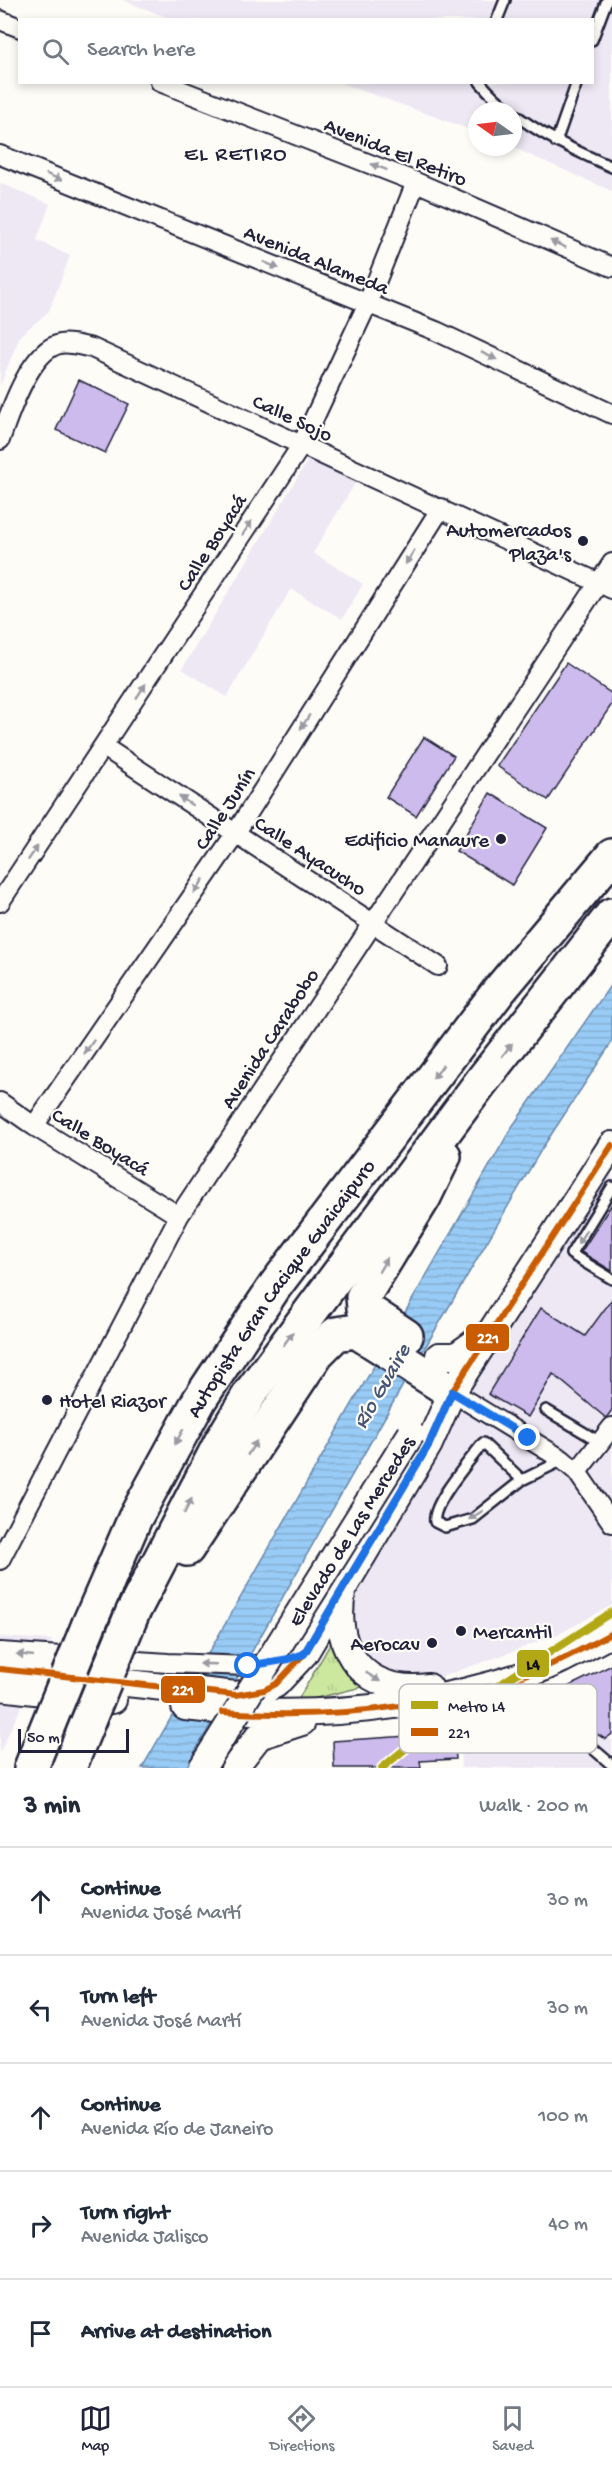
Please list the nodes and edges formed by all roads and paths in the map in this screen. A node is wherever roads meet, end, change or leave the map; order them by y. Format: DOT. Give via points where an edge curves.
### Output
graph roads {
  1 [pos="505,0"];
  2 [pos="607,0"];
  3 [pos="498,18"];
  4 [pos="0,20"];
  5 [pos="18,27"];
  6 [pos="594,35"];
  7 [pos="165,84"];
  8 [pos="482,84"];
  9 [pos="576,84"];
  10 [pos="556,142"];
  11 [pos="0,155"];
  12 [pos="612,167"];
  13 [pos="416,182"];
  14 [pos="612,267"];
  15 [pos="367,305"];
  16 [pos="612,414"];
  17 [pos="1,434"];
  18 [pos="301,446"];
  19 [pos="441,508"];
  20 [pos="612,563"];
  21 [pos="606,586"];
  22 [pos="104,747"];
  23 [pos="612,832"];
  24 [pos="235,834"];
  25 [pos="612,856"];
  26 [pos="0,902"];
  27 [pos="612,915"];
  28 [pos="373,921"];
  29 [pos="438,966"];
  30 [pos="498,992"];
  31 [pos="481,1082"];
  32 [pos="0,1102"];
  33 [pos="34,1126"];
  34 [pos="612,1145"];
  35 [pos="605,1175"];
  36 [pos="179,1216"];
  37 [pos="612,1279"];
  38 [pos="364,1322"];
  39 [pos="496,1326"];
  40 [pos="441,1375"];
  41 [pos="546,1410"];
  42 [pos="612,1427"];
  43 [pos="600,1442"];
  44 [pos="570,1466"];
  45 [pos="522,1480"];
  46 [pos="612,1523"];
  47 [pos="0,1560"];
  48 [pos="342,1589"];
  49 [pos="132,1614"];
  50 [pos="612,1633"];
  51 [pos="0,1652"];
  52 [pos="304,1654"];
  53 [pos="0,1669"];
  54 [pos="520,1677"];
  55 [pos="492,1684"];
  56 [pos="523,1684"];
  57 [pos="0,1687"];
  58 [pos="399,1688"];
  59 [pos="170,1697"];
  60 [pos="399,1705"];
  61 [pos="227,1706"];
  62 [pos="340,1712"];
  63 [pos="597,1752"];
  64 [pos="612,1765"];
  65 [pos="31,1768"];
  66 [pos="69,1768"];
  67 [pos="202,1768"];
  68 [pos="223,1768"];
  69 [pos="234,1768"];
  1 -- 3 [label="lane"];
  2 -- 6 [label="lane"];
  4 -- 5 [label="street"];
  13 -- 7 [label="street, Avenida El Retiro, one-way"];
  8 -- 10 [label="lane" via="489,94"];
  9 -- 10 [label="lane"];
  10 -- 12 [label="lane"];
  11 -- 15 [label="street, Avenida Alameda, one-way"];
  14 -- 13 [label="street, Avenida El Retiro, one-way"];
  13 -- 15 [label="street, Calle Boyacá"];
  15 -- 16 [label="street, Avenida Alameda, one-way" via="436,332"];
  15 -- 18 [label="street, Calle Boyacá"];
  17 -- 18 [label="street, Calle Sojo" via="35,363 48,349 68,343 92,348"];
  18 -- 19 [label="street, Calle Sojo"];
  22 -- 18 [label="street, Calle Boyacá, one-way"];
  19 -- 21 [label="street, Calle Sojo"];
  19 -- 24 [label="street, Calle Junín, one-way"];
  20 -- 21 [label="street, Avenida Carabobo"];
  21 -- 28 [label="street, Avenida Carabobo"];
  24 -- 22 [label="street, Calle Ayacucho, one-way"];
  26 -- 22 [label="street, Calle Boyacá, one-way"];
  23 -- 30 [label="highway"];
  24 -- 28 [label="street, Calle Ayacucho"];
  24 -- 33 [label="street, Calle Junín, one-way"];
  25 -- 30 [label="highway, Autopista Gran Cacique Guaicaipuro"];
  31 -- 27 [label="highway, Autopista Gran Cacique Guaicaipuro, one-way"];
  28 -- 29 [label="street, Calle Ayacucho"];
  28 -- 36 [label="street, Avenida Carabobo"];
  30 -- 65 [label="highway, Autopista Gran Cacique Guaicaipuro, one-way, bridge" via="275,1286 200,1399 135,1518"];
  38 -- 31 [label="highway, one-way" via="363,1297 424,1197"];
  49 -- 31 [label="highway, Autopista Gran Cacique Guaicaipuro, one-way" via="251,1392"];
  32 -- 33 [label="street, Calle Boyacá"];
  33 -- 36 [label="street, Calle Boyacá"];
  34 -- 35 [label="street"];
  35 -- 37 [label="lane, one-way" via="571,1254"];
  35 -- 39 [label="street"];
  36 -- 47 [label="street, Avenida Carabobo"];
  38 -- 40 [label="highway"];
  49 -- 38 [label="highway, one-way" via="175,1567 317,1353 336,1334"];
  39 -- 40 [label="street"];
  39 -- 40 [label="street" via="456,1356"];
  40 -- 44 [label="street"];
  40 -- 48 [label="street" via="429,1444"];
  40 -- 67 [label="street, Elevado de Las Mercedes, bridge" via="411,1434"];
  41 -- 43 [label="lane"];
  42 -- 43 [label="street"];
  43 -- 44 [label="street"];
  44 -- 45 [label="lane"];
  44 -- 46 [label="street"];
  45 -- 45 [label="lane, one-way" via="473,1519 445,1527 435,1522 436,1512 458,1475 483,1443"];
  48 -- 52 [label="street"];
  48 -- 58 [label="street, one-way" via="339,1618 348,1651 363,1671"];
  49 -- 66 [label="highway, Autopista Gran Cacique Guaicaipuro, bridge"];
  50 -- 54 [label="street" via="561,1661"];
  52 -- 51 [label="street, one-way" via="248,1666"];
  52 -- 61 [label="street" via="276,1684"];
  53 -- 59 [label="street"];
  54 -- 55 [label="street"];
  54 -- 56 [label="lane"];
  57 -- 59 [label="street"];
  59 -- 61 [label="street"];
  60 -- 62 [label="street"];
  61 -- 62 [label="street" via="293,1715"];
  61 -- 68 [label="street" via="234,1739"];
  62 -- 69 [label="street" via="259,1736"];
  63 -- 64 [label="lane"];
}
